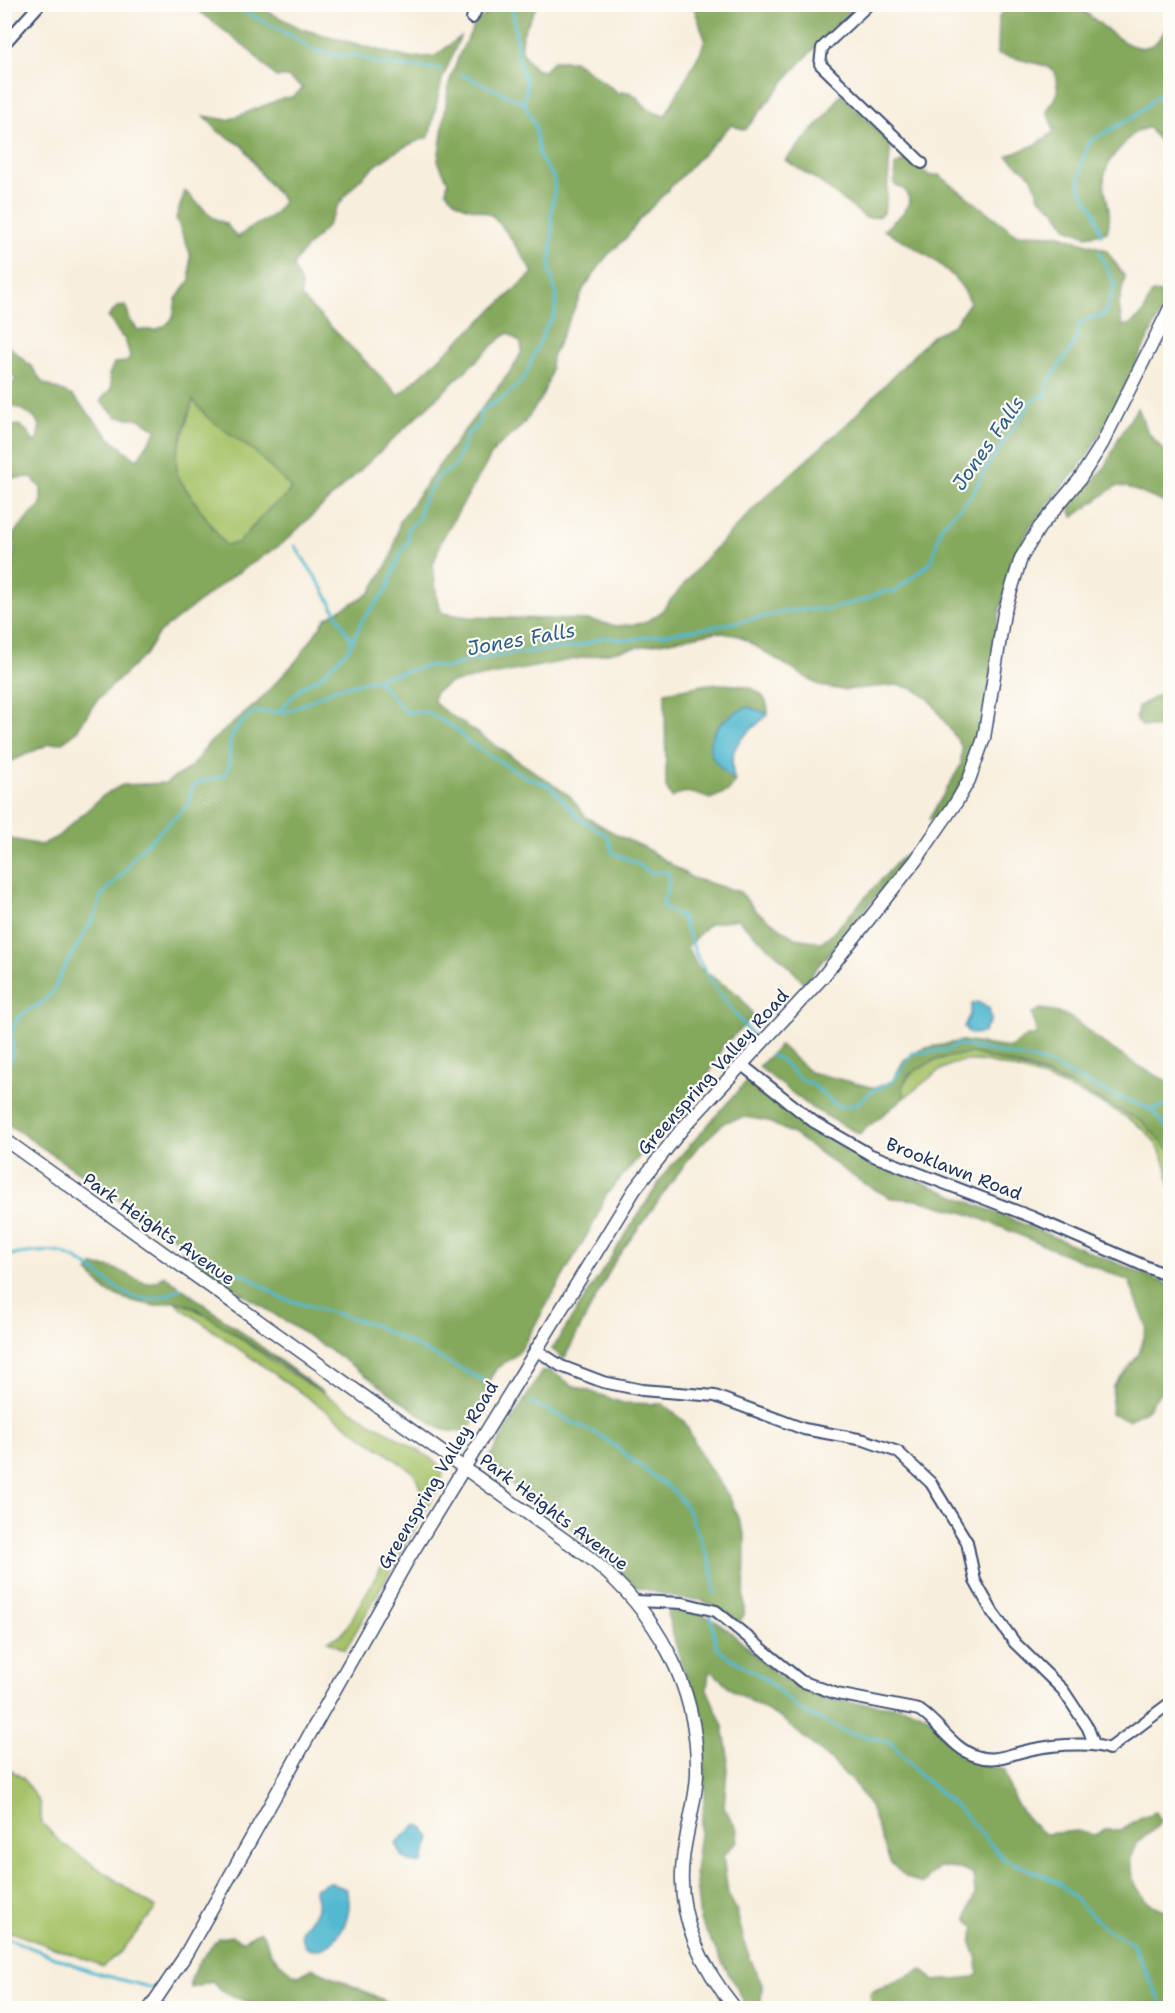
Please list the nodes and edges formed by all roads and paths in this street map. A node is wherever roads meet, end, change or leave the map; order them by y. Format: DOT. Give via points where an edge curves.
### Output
graph roads {
  1 [pos="40,4"];
  2 [pos="479,4"];
  3 [pos="869,4"];
  4 [pos="472,18"];
  5 [pos="4,44"];
  6 [pos="922,164"];
  7 [pos="1170,308"];
  8 [pos="742,1065"];
  9 [pos="4,1139"];
  10 [pos="1170,1277"];
  11 [pos="535,1349"];
  12 [pos="463,1466"];
  13 [pos="636,1601"];
  14 [pos="1170,1703"];
  15 [pos="1094,1744"];
  16 [pos="150,2008"];
  17 [pos="735,2008"];
  1 -- 5 [label="street"];
  2 -- 4 [label="street"];
  3 -- 6 [label="street" via="822,48 819,64"];
  7 -- 8 [label="main road, Greenspring Valley Road" via="1102,444 1021,558 1004,613 984,738 969,780 916,860 856,936 800,1004"];
  8 -- 10 [label="street, Brooklawn Road" via="814,1122 871,1155 1032,1217"];
  8 -- 11 [label="main road, Greenspring Valley Road" via="682,1129 635,1189"];
  9 -- 12 [label="main road, Park Heights Avenue"];
  11 -- 12 [label="main road, Greenspring Valley Road"];
  11 -- 15 [label="street" via="561,1366 603,1382 642,1390 715,1396 804,1428 864,1440 898,1452 931,1483 967,1542 975,1581 993,1613 1015,1643 1063,1690"];
  12 -- 13 [label="main road, Park Heights Avenue" via="590,1558"];
  12 -- 16 [label="main road, Greenspring Valley Road" via="222,1890"];
  13 -- 15 [label="street" via="683,1603 716,1611 801,1681 837,1694 919,1710 966,1752 977,1757 999,1758 1039,1748"];
  13 -- 17 [label="main road, Park Heights Avenue" via="670,1653 695,1737 695,1794 682,1876 683,1907 705,1964"];
  14 -- 15 [label="street" via="1109,1749"];
}
